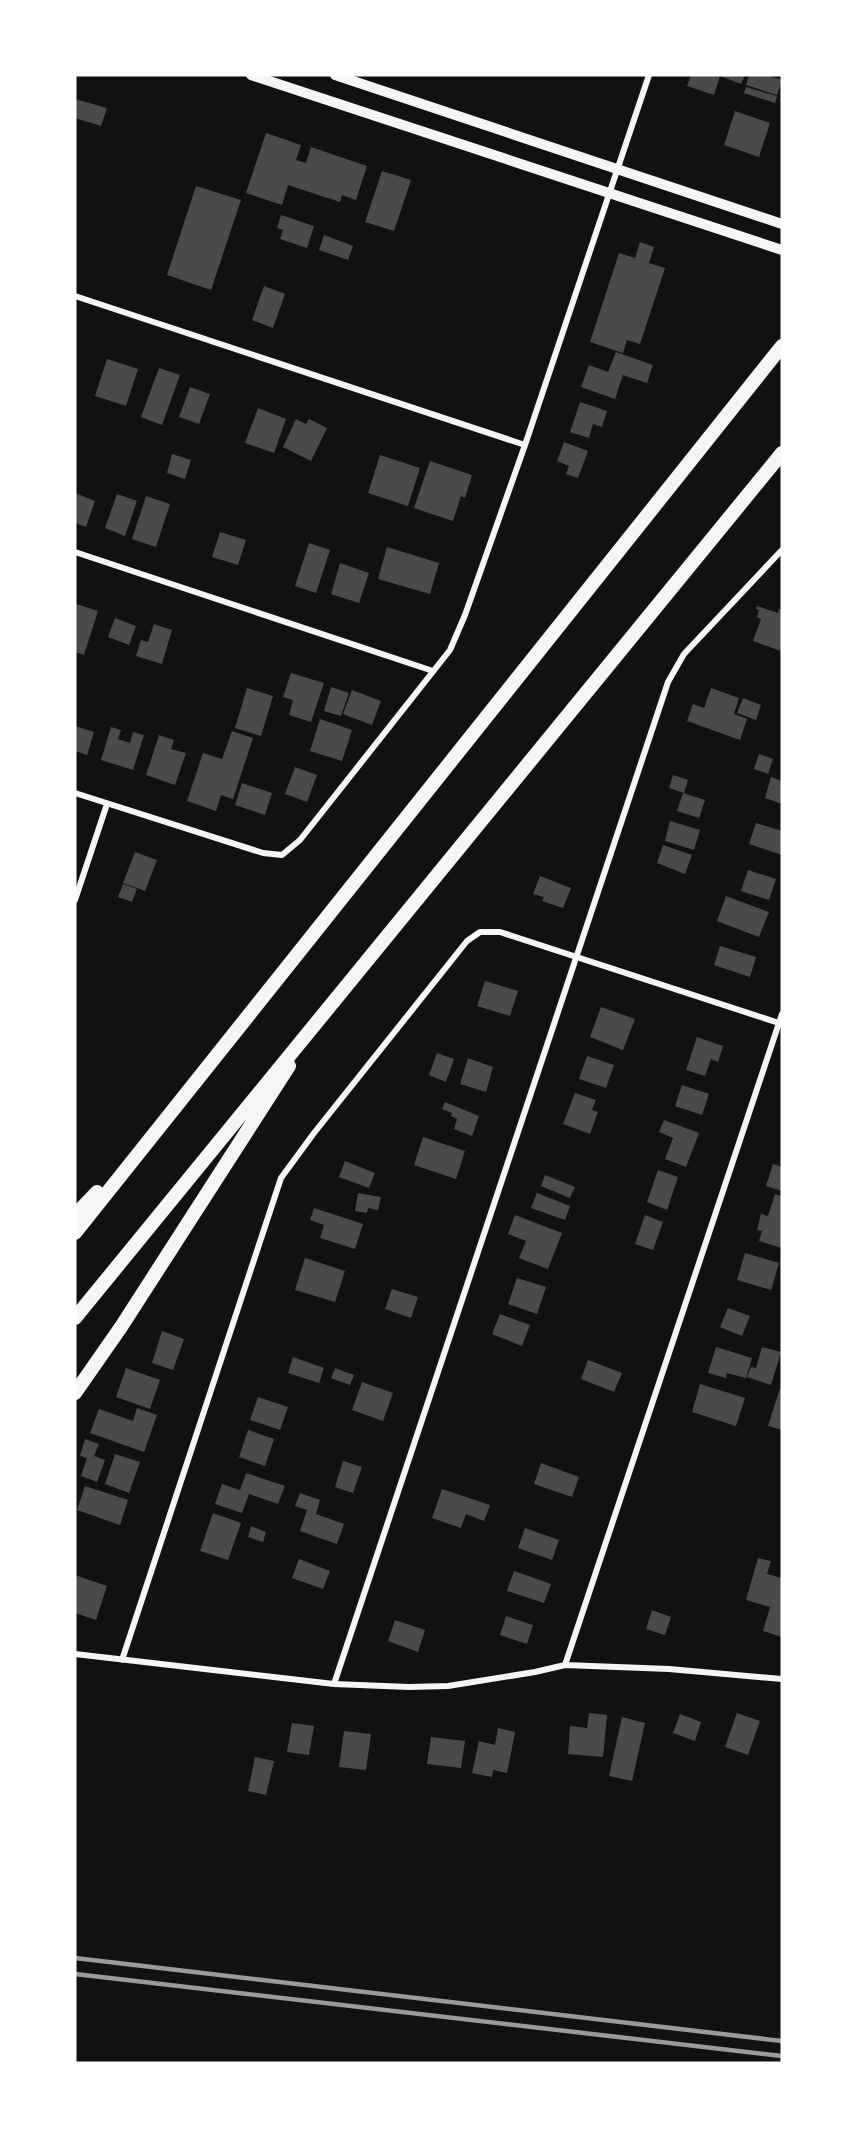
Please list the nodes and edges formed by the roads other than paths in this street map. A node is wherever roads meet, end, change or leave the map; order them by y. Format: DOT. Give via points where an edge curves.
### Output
graph roads {
  1 [pos="252,75"];
  2 [pos="335,75"];
  3 [pos="649,75"];
  4 [pos="618,170"];
  5 [pos="610,195"];
  6 [pos="782,224"];
  7 [pos="782,250"];
  8 [pos="75,296"];
  9 [pos="782,346"];
  10 [pos="525,446"];
  11 [pos="782,453"];
  12 [pos="782,550"];
  13 [pos="75,552"];
  14 [pos="433,671"];
  15 [pos="75,793"];
  16 [pos="107,804"];
  17 [pos="75,900"];
  18 [pos="576,956"];
  19 [pos="327,1007"];
  20 [pos="782,1014"];
  21 [pos="781,1023"];
  22 [pos="153,1134"];
  23 [pos="75,1215"];
  24 [pos="75,1233"];
  25 [pos="75,1318"];
  26 [pos="75,1393"];
  27 [pos="75,1654"];
  28 [pos="122,1660"];
  29 [pos="564,1665"];
  30 [pos="782,1679"];
  31 [pos="334,1684"];
  1 -- 5 [label="main road"];
  2 -- 4 [label="main road"];
  3 -- 4 [label="street"];
  4 -- 5 [label="street"];
  4 -- 6 [label="main road"];
  5 -- 7 [label="main road"];
  5 -- 10 [label="street"];
  8 -- 10 [label="street"];
  9 -- 22 [label="highway"];
  10 -- 14 [label="street" via="465,615 450,650"];
  11 -- 19 [label="highway"];
  12 -- 18 [label="street" via="684,654 668,682"];
  13 -- 14 [label="street"];
  14 -- 16 [label="street" via="300,840 282,855 263,853"];
  15 -- 16 [label="street"];
  16 -- 17 [label="street"];
  18 -- 21 [label="street"];
  18 -- 28 [label="street" via="501,932 480,932 467,942 281,1178"];
  18 -- 31 [label="street"];
  19 -- 25 [label="highway"];
  19 -- 26 [label="highway"];
  20 -- 21 [label="street"];
  21 -- 29 [label="street"];
  22 -- 23 [label="highway"];
  22 -- 24 [label="highway"];
  27 -- 28 [label="street"];
  28 -- 31 [label="street"];
  29 -- 30 [label="street" via="681,1669"];
  29 -- 31 [label="street" via="448,1686"];
}
